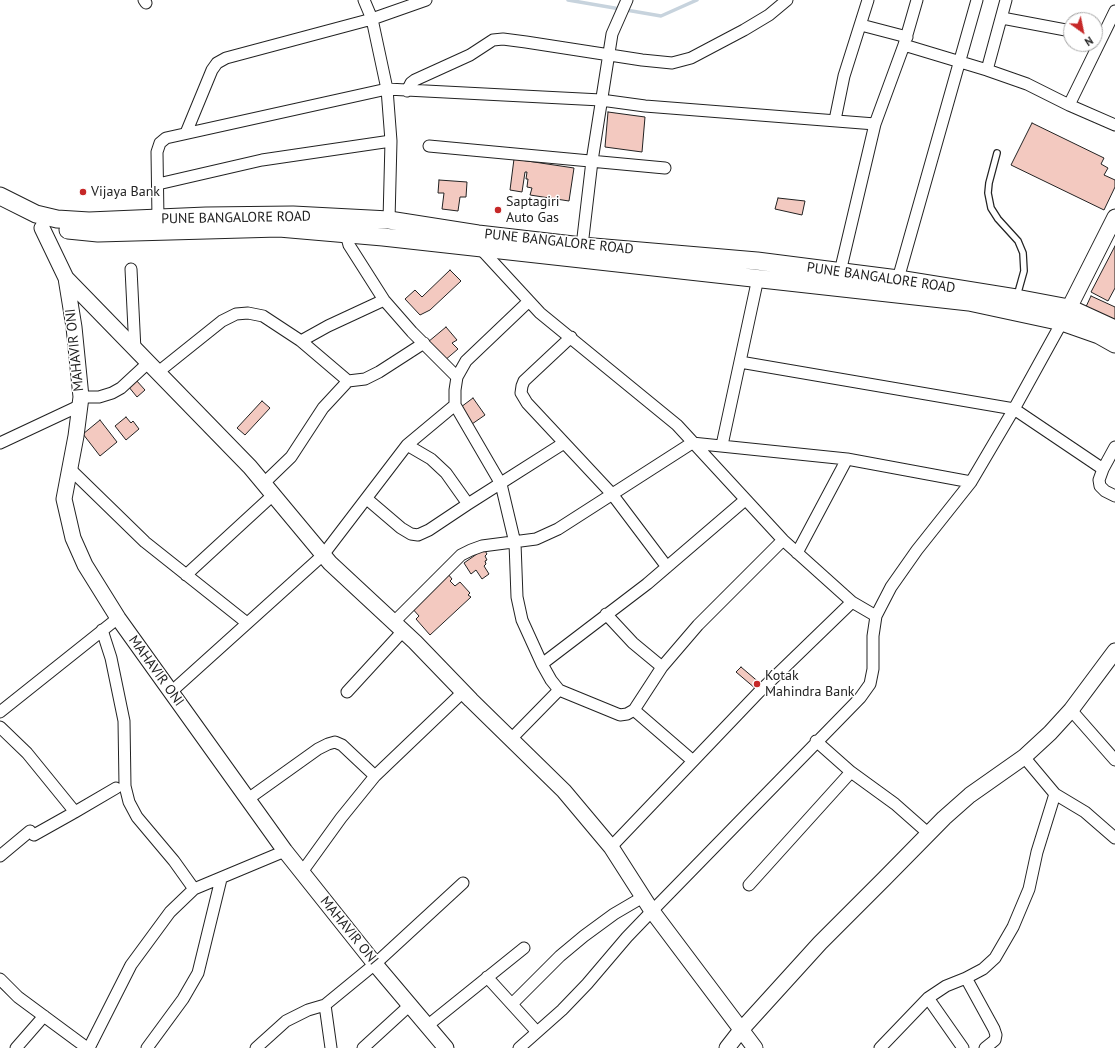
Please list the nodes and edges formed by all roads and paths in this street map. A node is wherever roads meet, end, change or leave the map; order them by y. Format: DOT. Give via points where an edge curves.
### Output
graph roads {
  1 [pos="364,0"];
  2 [pos="426,0"];
  3 [pos="627,0"];
  4 [pos="788,0"];
  5 [pos="868,0"];
  6 [pos="917,0"];
  7 [pos="977,0"];
  8 [pos="1006,0"];
  9 [pos="1115,11"];
  10 [pos="1002,18"];
  11 [pos="372,19"];
  12 [pos="861,25"];
  13 [pos="1063,29"];
  14 [pos="1103,30"];
  15 [pos="906,41"];
  16 [pos="1092,52"];
  17 [pos="608,55"];
  18 [pos="959,61"];
  19 [pos="987,70"];
  20 [pos="387,89"];
  21 [pos="407,91"];
  22 [pos="601,100"];
  23 [pos="1069,105"];
  24 [pos="835,120"];
  25 [pos="875,124"];
  26 [pos="1115,124"];
  27 [pos="186,133"];
  28 [pos="391,141"];
  29 [pos="429,146"];
  30 [pos="997,153"];
  31 [pos="592,161"];
  32 [pos="665,168"];
  33 [pos="158,184"];
  34 [pos="0,196"];
  35 [pos="0,208"];
  36 [pos="1115,217"];
  37 [pos="158,219"];
  38 [pos="389,220"];
  39 [pos="128,226"];
  40 [pos="42,228"];
  41 [pos="346,234"];
  42 [pos="582,246"];
  43 [pos="480,248"];
  44 [pos="132,269"];
  45 [pos="840,272"];
  46 [pos="66,278"];
  47 [pos="758,278"];
  48 [pos="898,279"];
  49 [pos="1016,298"];
  50 [pos="384,300"];
  51 [pos="529,301"];
  52 [pos="1065,315"];
  53 [pos="1115,329"];
  54 [pos="571,337"];
  55 [pos="301,341"];
  56 [pos="424,343"];
  57 [pos="1115,344"];
  58 [pos="135,350"];
  59 [pos="740,362"];
  60 [pos="153,368"];
  61 [pos="457,377"];
  62 [pos="348,381"];
  63 [pos="80,402"];
  64 [pos="455,405"];
  65 [pos="1014,409"];
  66 [pos="0,443"];
  67 [pos="564,443"];
  68 [pos="692,443"];
  69 [pos="407,445"];
  70 [pos="722,445"];
  71 [pos="1115,447"];
  72 [pos="846,458"];
  73 [pos="70,469"];
  74 [pos="1103,469"];
  75 [pos="971,482"];
  76 [pos="500,484"];
  77 [pos="268,489"];
  78 [pos="612,494"];
  79 [pos="1115,496"];
  80 [pos="367,499"];
  81 [pos="745,500"];
  82 [pos="468,504"];
  83 [pos="783,540"];
  84 [pos="515,543"];
  85 [pos="797,553"];
  86 [pos="323,555"];
  87 [pos="667,567"];
  88 [pos="186,575"];
  89 [pos="852,602"];
  90 [pos="606,614"];
  91 [pos="876,616"];
  92 [pos="118,618"];
  93 [pos="248,624"];
  94 [pos="398,626"];
  95 [pos="102,630"];
  96 [pos="1115,651"];
  97 [pos="542,664"];
  98 [pos="662,667"];
  99 [pos="559,690"];
  100 [pos="171,692"];
  101 [pos="347,692"];
  102 [pos="463,692"];
  103 [pos="634,710"];
  104 [pos="1072,710"];
  105 [pos="0,712"];
  106 [pos="0,727"];
  107 [pos="511,739"];
  108 [pos="816,741"];
  109 [pos="1024,757"];
  110 [pos="1115,760"];
  111 [pos="693,761"];
  112 [pos="851,772"];
  113 [pos="376,776"];
  114 [pos="116,788"];
  115 [pos="1055,794"];
  116 [pos="248,799"];
  117 [pos="75,812"];
  118 [pos="929,834"];
  119 [pos="1115,838"];
  120 [pos="611,847"];
  121 [pos="285,851"];
  122 [pos="0,856"];
  123 [pos="302,872"];
  124 [pos="221,879"];
  125 [pos="463,883"];
  126 [pos="749,885"];
  127 [pos="194,889"];
  128 [pos="643,896"];
  129 [pos="652,910"];
  130 [pos="524,948"];
  131 [pos="375,964"];
  132 [pos="487,977"];
  133 [pos="966,978"];
  134 [pos="0,979"];
  135 [pos="928,998"];
  136 [pos="512,1004"];
  137 [pos="325,1005"];
  138 [pos="410,1005"];
  139 [pos="44,1016"];
  140 [pos="427,1026"];
  141 [pos="741,1030"];
  142 [pos="537,1032"];
  143 [pos="16,1048"];
  144 [pos="88,1048"];
  145 [pos="147,1048"];
  146 [pos="256,1048"];
  147 [pos="331,1048"];
  148 [pos="363,1048"];
  149 [pos="446,1048"];
  150 [pos="519,1048"];
  151 [pos="727,1048"];
  152 [pos="755,1048"];
  153 [pos="880,1048"];
  154 [pos="963,1048"];
  155 [pos="985,1048"];
  1 -- 11 [label="street"];
  2 -- 11 [label="street"];
  3 -- 17 [label="street" via="612,34"];
  4 -- 17 [label="street" via="744,30 691,58 672,63"];
  5 -- 12 [label="street"];
  6 -- 15 [label="street"];
  7 -- 18 [label="street"];
  8 -- 10 [label="street"];
  9 -- 14 [label="street"];
  10 -- 13 [label="street"];
  10 -- 19 [label="street"];
  11 -- 20 [label="street"];
  11 -- 27 [label="street" via="226,58 217,63"];
  12 -- 15 [label="street"];
  12 -- 24 [label="street" via="844,76"];
  15 -- 18 [label="street"];
  15 -- 25 [label="street"];
  16 -- 23 [label="street"];
  17 -- 21 [label="street" via="526,42 493,40 470,55 415,80"];
  17 -- 22 [label="street"];
  18 -- 19 [label="street"];
  18 -- 48 [label="street"];
  19 -- 23 [label="street" via="1027,84"];
  20 -- 21 [label="street"];
  20 -- 27 [label="street"];
  20 -- 28 [label="street"];
  21 -- 22 [label="street"];
  22 -- 24 [label="street" via="645,106"];
  22 -- 31 [label="street"];
  23 -- 26 [label="street"];
  24 -- 25 [label="street"];
  25 -- 45 [label="street"];
  27 -- 33 [label="street" via="166,138 160,143 157,152"];
  28 -- 33 [label="street" via="262,160"];
  28 -- 38 [label="street"];
  29 -- 31 [label="street"];
  30 -- 49 [label="lane" via="988,193 991,208 1018,242 1023,253 1024,270"];
  31 -- 32 [label="street"];
  31 -- 42 [label="street"];
  33 -- 37 [label="street"];
  34 -- 39 [label="main road, PUNE BANGALORE ROAD" via="36,214 57,219"];
  35 -- 40 [label="main road, PUNE BANGALORE ROAD"];
  36 -- 52 [label="street"];
  37 -- 38 [label="main road, PUNE BANGALORE ROAD" via="293,215"];
  37 -- 39 [label="main road, PUNE BANGALORE ROAD"];
  38 -- 42 [label="main road, PUNE BANGALORE ROAD"];
  39 -- 40 [label="main road, PUNE BANGALORE ROAD" via="98,234"];
  39 -- 41 [label="main road, PUNE BANGALORE ROAD" via="279,228"];
  40 -- 46 [label="street, MAHAVIR ONI"];
  41 -- 43 [label="main road, PUNE BANGALORE ROAD"];
  41 -- 50 [label="street" via="349,245"];
  42 -- 45 [label="main road, PUNE BANGALORE ROAD" via="757,261"];
  43 -- 47 [label="main road, PUNE BANGALORE ROAD"];
  43 -- 51 [label="street"];
  44 -- 58 [label="street"];
  45 -- 48 [label="main road, PUNE BANGALORE ROAD"];
  46 -- 58 [label="street"];
  46 -- 63 [label="street, MAHAVIR ONI" via="74,327"];
  47 -- 52 [label="main road, PUNE BANGALORE ROAD"];
  47 -- 59 [label="street"];
  48 -- 49 [label="main road, PUNE BANGALORE ROAD"];
  49 -- 52 [label="main road, PUNE BANGALORE ROAD"];
  50 -- 55 [label="street"];
  50 -- 56 [label="street" via="396,316"];
  51 -- 54 [label="street"];
  51 -- 61 [label="street" via="466,361"];
  52 -- 53 [label="main road, PUNE BANGALORE ROAD"];
  52 -- 57 [label="main road, PUNE BANGALORE ROAD"];
  52 -- 65 [label="street"];
  54 -- 67 [label="street" via="524,381 521,393"];
  54 -- 68 [label="street" via="677,425"];
  55 -- 60 [label="street" via="263,316 236,314"];
  55 -- 62 [label="street"];
  56 -- 61 [label="street"];
  56 -- 62 [label="street" via="365,379"];
  58 -- 60 [label="street"];
  59 -- 65 [label="street"];
  59 -- 70 [label="street"];
  60 -- 63 [label="street" via="112,393"];
  60 -- 77 [label="street" via="250,467"];
  61 -- 64 [label="street"];
  62 -- 77 [label="street" via="323,408"];
  63 -- 66 [label="street"];
  63 -- 73 [label="street, MAHAVIR ONI"];
  64 -- 69 [label="street"];
  64 -- 76 [label="street"];
  65 -- 74 [label="street"];
  65 -- 75 [label="street"];
  67 -- 76 [label="street"];
  67 -- 78 [label="street"];
  68 -- 70 [label="street"];
  68 -- 78 [label="street"];
  68 -- 81 [label="street"];
  69 -- 80 [label="street"];
  69 -- 82 [label="street" via="431,459 446,473"];
  70 -- 72 [label="street"];
  71 -- 74 [label="street"];
  72 -- 75 [label="street"];
  72 -- 85 [label="street"];
  73 -- 88 [label="street" via="145,542"];
  73 -- 92 [label="street, MAHAVIR ONI" via="64,499 73,538 85,565"];
  74 -- 79 [label="street" via="1099,480 1100,486"];
  75 -- 91 [label="street" via="917,550 891,587"];
  76 -- 82 [label="street"];
  76 -- 84 [label="street"];
  77 -- 86 [label="street"];
  77 -- 88 [label="street"];
  78 -- 84 [label="street" via="558,529 536,539"];
  78 -- 87 [label="street"];
  80 -- 82 [label="street" via="401,528 418,535"];
  80 -- 86 [label="street"];
  81 -- 83 [label="street"];
  81 -- 87 [label="street"];
  83 -- 85 [label="street"];
  83 -- 98 [label="street" via="698,625"];
  84 -- 94 [label="street" via="482,546 461,555"];
  84 -- 97 [label="street" via="517,597 522,620"];
  85 -- 89 [label="street"];
  86 -- 93 [label="street"];
  86 -- 94 [label="street"];
  87 -- 90 [label="street"];
  88 -- 93 [label="street"];
  89 -- 91 [label="street"];
  89 -- 111 [label="street"];
  90 -- 97 [label="street"];
  90 -- 98 [label="street" via="633,643"];
  91 -- 108 [label="street" via="870,684 860,698"];
  92 -- 95 [label="street"];
  92 -- 100 [label="street, MAHAVIR ONI"];
  93 -- 100 [label="street"];
  94 -- 101 [label="street"];
  94 -- 102 [label="street"];
  95 -- 105 [label="street"];
  95 -- 127 [label="street" via="111,658 124,721 124,786 129,802 137,817"];
  96 -- 104 [label="street"];
  97 -- 99 [label="street"];
  98 -- 103 [label="street"];
  99 -- 103 [label="street" via="620,715"];
  99 -- 107 [label="street"];
  100 -- 116 [label="street, MAHAVIR ONI"];
  102 -- 107 [label="street"];
  102 -- 113 [label="street"];
  103 -- 111 [label="street"];
  104 -- 109 [label="street"];
  104 -- 110 [label="street"];
  106 -- 117 [label="street" via="27,753"];
  107 -- 120 [label="street" via="564,791"];
  108 -- 112 [label="street"];
  108 -- 129 [label="street"];
  109 -- 115 [label="street"];
  109 -- 118 [label="street" via="970,795"];
  111 -- 120 [label="street"];
  112 -- 118 [label="street" via="895,804"];
  112 -- 126 [label="street"];
  113 -- 116 [label="street" via="342,745 335,742 318,749"];
  113 -- 123 [label="street" via="341,818"];
  114 -- 117 [label="street"];
  115 -- 119 [label="street" via="1085,812"];
  115 -- 133 [label="street" via="1029,889 1013,927 995,958 983,969"];
  116 -- 121 [label="street, MAHAVIR ONI"];
  117 -- 122 [label="street" via="32,833"];
  118 -- 141 [label="street" via="820,943"];
  120 -- 128 [label="street"];
  121 -- 123 [label="street, MAHAVIR ONI"];
  121 -- 124 [label="street"];
  123 -- 131 [label="street, MAHAVIR ONI"];
  124 -- 127 [label="street"];
  124 -- 145 [label="street" via="198,973 183,999"];
  125 -- 131 [label="street"];
  127 -- 144 [label="street" via="170,912 131,965"];
  128 -- 129 [label="street"];
  128 -- 136 [label="street" via="584,936"];
  129 -- 141 [label="street"];
  129 -- 142 [label="street" via="587,984"];
  130 -- 132 [label="street"];
  131 -- 137 [label="street"];
  131 -- 138 [label="street, MAHAVIR ONI"];
  132 -- 136 [label="street"];
  132 -- 140 [label="street"];
  133 -- 135 [label="street" via="946,986"];
  133 -- 155 [label="street" via="996,1034 995,1040"];
  134 -- 139 [label="street" via="18,997"];
  135 -- 153 [label="street"];
  135 -- 154 [label="street"];
  136 -- 142 [label="street"];
  137 -- 146 [label="street" via="286,1021"];
  137 -- 147 [label="street"];
  138 -- 140 [label="street, MAHAVIR ONI"];
  138 -- 148 [label="street"];
  139 -- 143 [label="street"];
  139 -- 144 [label="street"];
  140 -- 149 [label="street, MAHAVIR ONI"];
  141 -- 151 [label="street"];
  141 -- 152 [label="street"];
  142 -- 150 [label="street"];
}
